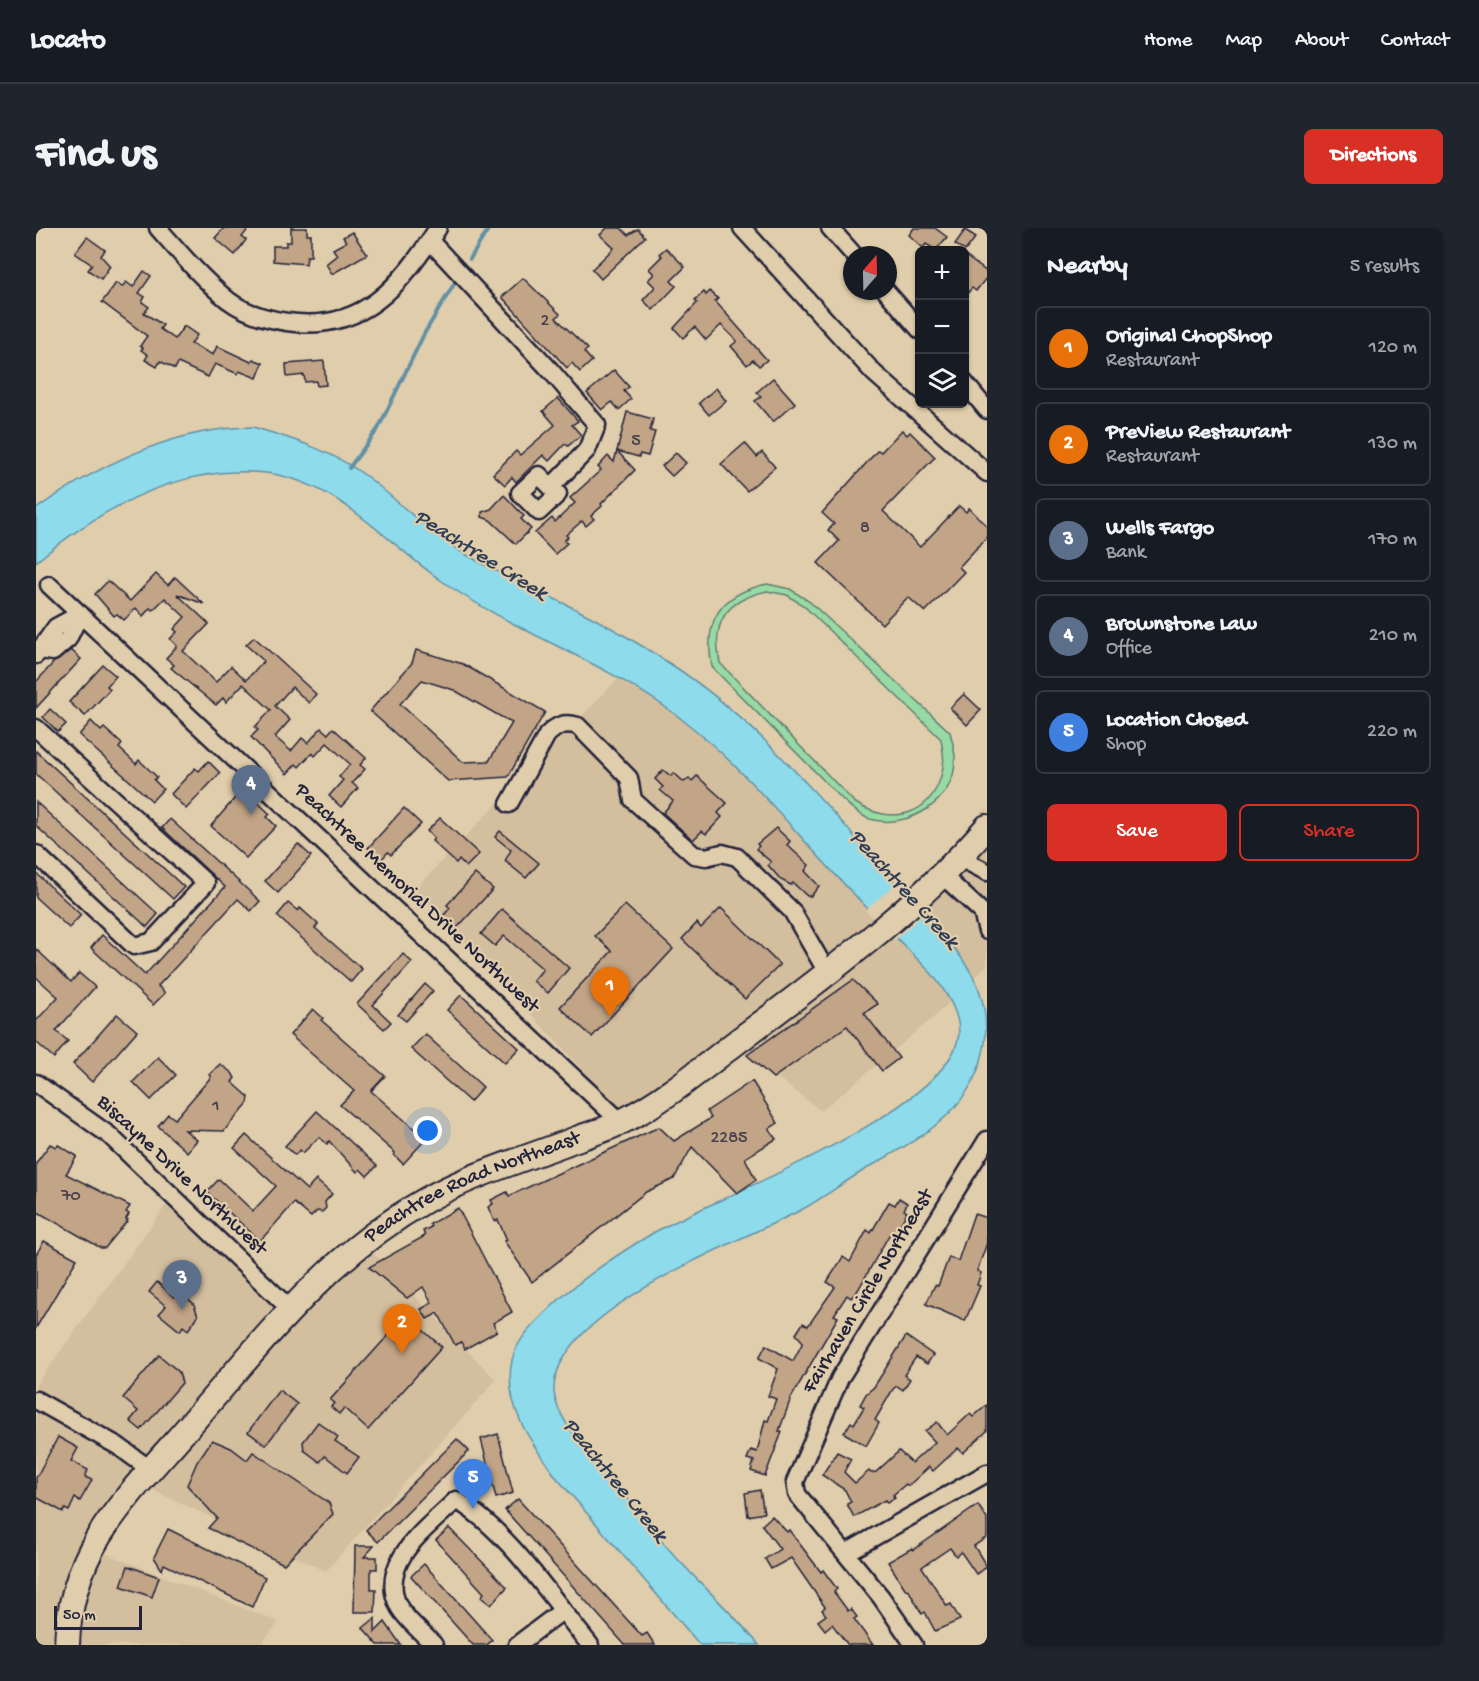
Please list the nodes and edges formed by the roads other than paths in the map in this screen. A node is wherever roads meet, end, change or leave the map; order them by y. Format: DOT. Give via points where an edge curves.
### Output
graph roads {
  1 [pos="158,228"];
  2 [pos="742,228"];
  3 [pos="830,228"];
  4 [pos="434,235"];
  5 [pos="846,246"];
  6 [pos="894,300"];
  7 [pos="915,324"];
  8 [pos="969,388"];
  9 [pos="987,410"];
  10 [pos="987,473"];
  11 [pos="551,487"];
  12 [pos="49,585"];
  13 [pos="80,614"];
  14 [pos="39,652"];
  15 [pos="36,728"];
  16 [pos="509,804"];
  17 [pos="987,827"];
  18 [pos="36,854"];
  19 [pos="960,858"];
  20 [pos="987,872"];
  21 [pos="942,875"];
  22 [pos="984,904"];
  23 [pos="987,931"];
  24 [pos="836,968"];
  25 [pos="36,1083"];
  26 [pos="621,1122"];
  27 [pos="987,1140"];
  28 [pos="290,1309"];
  29 [pos="36,1400"];
  30 [pos="151,1470"];
  31 [pos="987,1473"];
  32 [pos="846,1553"];
  33 [pos="562,1611"];
  34 [pos="67,1645"];
  35 [pos="434,1645"];
  36 [pos="517,1645"];
  37 [pos="590,1645"];
  38 [pos="915,1645"];
  1 -- 4 [label="street" via="230,301 272,320 306,325 340,321 373,306 412,267"];
  2 -- 10 [label="street" via="874,373"];
  3 -- 5 [label="street"];
  4 -- 11 [label="street" via="597,425 587,450"];
  6 -- 7 [label="street"];
  8 -- 9 [label="street"];
  12 -- 13 [label="street, Peachtree Memorial Drive Northwest"];
  13 -- 14 [label="street" via="68,639 53,652"];
  13 -- 26 [label="street, Peachtree Memorial Drive Northwest"];
  15 -- 18 [label="street" via="206,883 151,942 134,946"];
  16 -- 24 [label="street" via="547,735 567,723 578,726 629,778 633,800 694,855 723,853 737,857 792,910"];
  17 -- 19 [label="highway, Peachtree Road Northeast"];
  19 -- 20 [label="street"];
  19 -- 21 [label="highway, Peachtree Road Northeast"];
  21 -- 22 [label="street"];
  21 -- 24 [label="highway, Peachtree Road Northeast"];
  22 -- 23 [label="street"];
  24 -- 26 [label="highway, Peachtree Road Northeast" via="664,1095"];
  25 -- 28 [label="street, Biscayne Drive Northwest" via="109,1135"];
  26 -- 28 [label="highway, Peachtree Road Northeast" via="462,1181 425,1201 343,1257"];
  27 -- 32 [label="street, Fairhaven Circle Northeast" via="840,1378 795,1482 797,1494"];
  28 -- 30 [label="highway, Peachtree Road Northeast"];
  29 -- 30 [label="street" via="118,1446"];
  30 -- 34 [label="highway, Peachtree Road Northeast" via="99,1536 82,1570"];
  31 -- 32 [label="street"];
  32 -- 38 [label="street, Fairhaven Circle Northeast"];
  33 -- 35 [label="street" via="502,1537 473,1509 456,1500 400,1556 393,1577 399,1607"];
  33 -- 36 [label="street"];
  33 -- 37 [label="street"];
}
